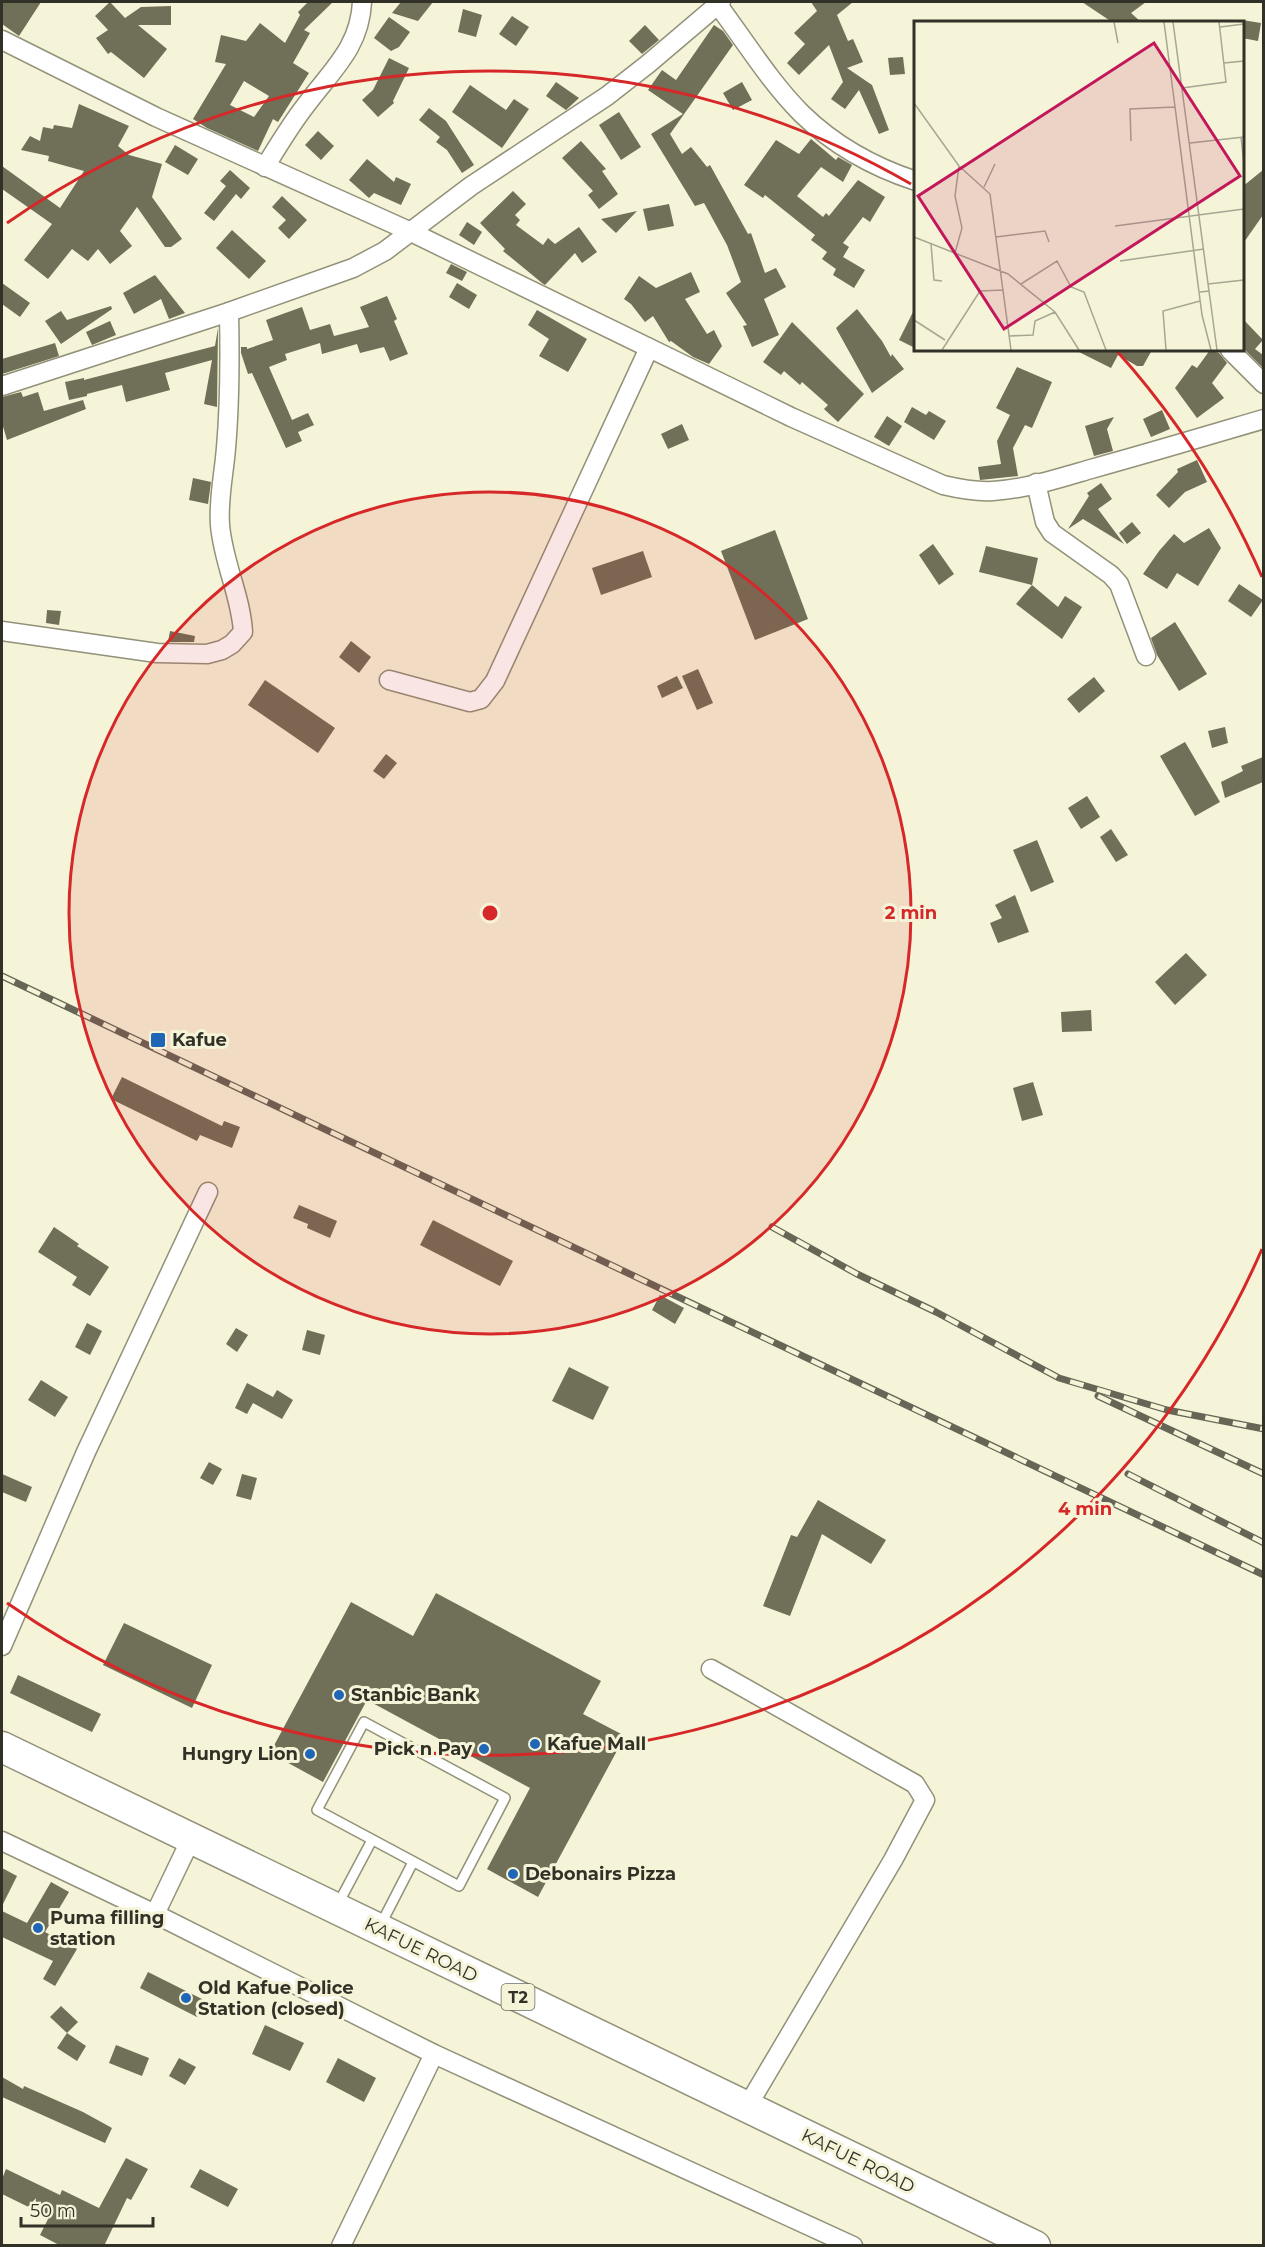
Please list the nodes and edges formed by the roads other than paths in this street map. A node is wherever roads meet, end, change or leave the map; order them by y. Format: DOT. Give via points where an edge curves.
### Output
graph roads {
  1 [pos="362,2"];
  2 [pos="720,3"];
  3 [pos="2,40"];
  4 [pos="265,167"];
  5 [pos="914,181"];
  6 [pos="409,231"];
  7 [pos="229,312"];
  8 [pos="649,348"];
  9 [pos="1231,351"];
  10 [pos="1263,384"];
  11 [pos="2,386"];
  12 [pos="1263,419"];
  13 [pos="1036,483"];
  14 [pos="2,631"];
  15 [pos="1146,656"];
  16 [pos="389,680"];
  17 [pos="208,1192"];
  18 [pos="2,1646"];
  19 [pos="711,1669"];
  20 [pos="2,1747"];
  21 [pos="191,1839"];
  22 [pos="372,1840"];
  23 [pos="2,1841"];
  24 [pos="413,1862"];
  25 [pos="336,1909"];
  26 [pos="155,1914"];
  27 [pos="378,1929"];
  28 [pos="434,2054"];
  29 [pos="747,2108"];
  30 [pos="843,2243"];
  31 [pos="341,2246"];
  32 [pos="1035,2246"];
  1 -- 4 [label="street" via="360,25 352,44"];
  2 -- 5 [label="street" via="778,87 802,114 862,160"];
  2 -- 6 [label="street" via="607,96"];
  3 -- 4 [label="street"];
  4 -- 6 [label="street"];
  6 -- 7 [label="street" via="385,251 353,268"];
  6 -- 8 [label="street"];
  7 -- 11 [label="street"];
  7 -- 14 [label="street" via="231,379 220,524 243,632 232,644 207,654 157,652"];
  8 -- 13 [label="street" via="943,485 968,491 994,491"];
  8 -- 16 [label="street" via="495,681 481,699 470,702"];
  9 -- 10 [label="street"];
  12 -- 13 [label="street"];
  13 -- 15 [label="street" via="1045,522 1052,533 1119,584"];
  17 -- 18 [label="street" via="86,1452"];
  19 -- 29 [label="street" via="915,1784 925,1800"];
  20 -- 21 [label="highway, KAFUE ROAD / T2"];
  21 -- 25 [label="highway, KAFUE ROAD / T2"];
  21 -- 26 [label="street"];
  22 -- 24 [label="lane"];
  22 -- 24 [label="lane" via="317,1810 364,1722 506,1798 459,1886"];
  22 -- 25 [label="lane"];
  23 -- 26 [label="street"];
  24 -- 27 [label="lane"];
  25 -- 27 [label="highway, KAFUE ROAD / T2"];
  26 -- 28 [label="street"];
  27 -- 29 [label="highway, KAFUE ROAD / T2"];
  28 -- 30 [label="street"];
  28 -- 31 [label="street"];
  29 -- 32 [label="highway, KAFUE ROAD / T2"];
}
